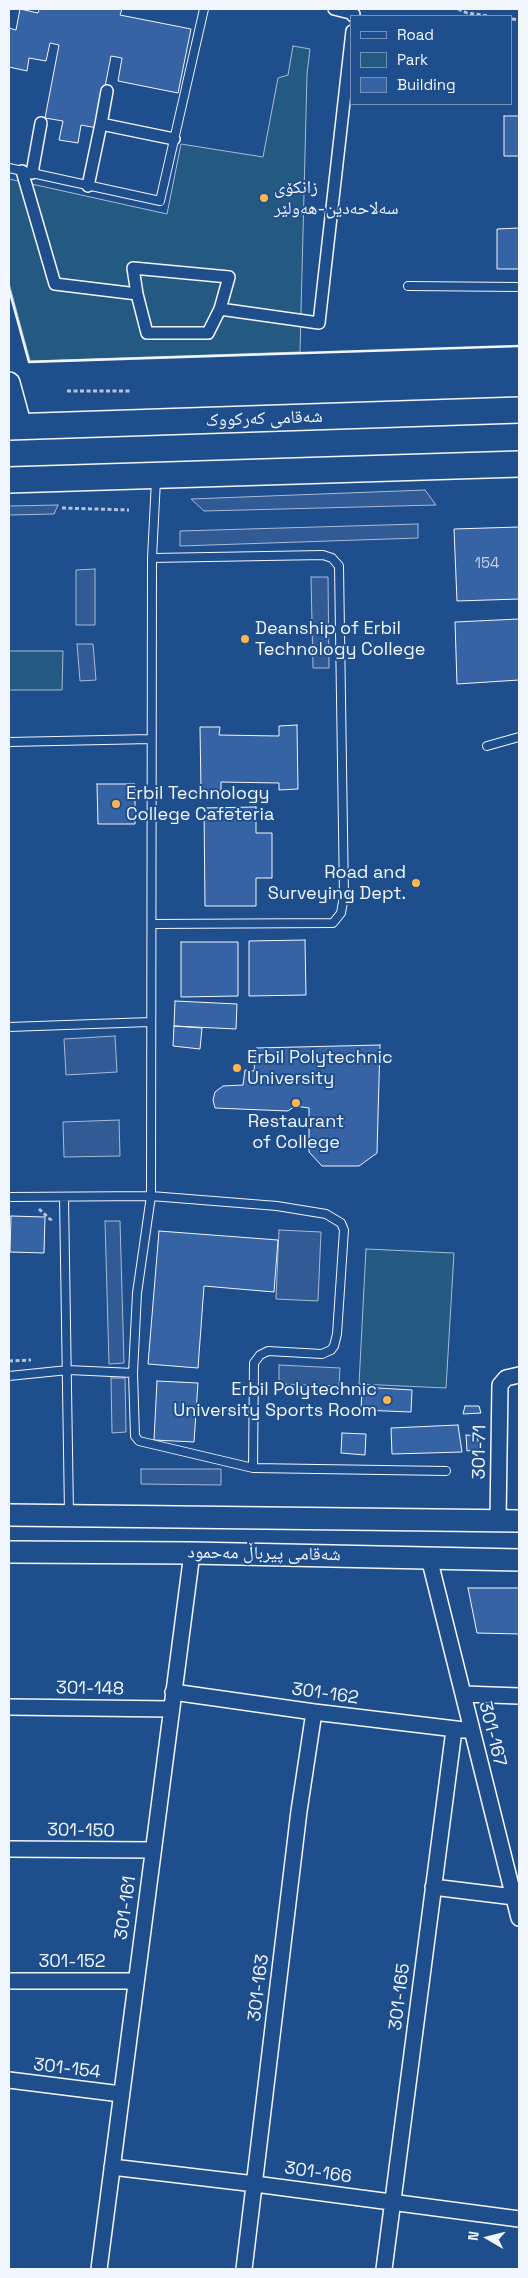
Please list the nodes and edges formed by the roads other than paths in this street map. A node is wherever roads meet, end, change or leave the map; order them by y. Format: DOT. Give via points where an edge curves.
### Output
graph roads {
  1 [pos="204,9"];
  2 [pos="334,9"];
  3 [pos="354,15"];
  4 [pos="350,49"];
  5 [pos="107,91"];
  6 [pos="41,123"];
  7 [pos="101,124"];
  8 [pos="174,138"];
  9 [pos="9,168"];
  10 [pos="27,172"];
  11 [pos="88,186"];
  12 [pos="408,286"];
  13 [pos="519,287"];
  14 [pos="137,294"];
  15 [pos="220,308"];
  16 [pos="9,383"];
  17 [pos="519,410"];
  18 [pos="15,427"];
  19 [pos="519,464"];
  20 [pos="156,475"];
  21 [pos="9,480"];
  22 [pos="152,558"];
  23 [pos="519,737"];
  24 [pos="152,739"];
  25 [pos="9,742"];
  26 [pos="487,746"];
  27 [pos="152,924"];
  28 [pos="150,1022"];
  29 [pos="9,1027"];
  30 [pos="151,1196"];
  31 [pos="9,1197"];
  32 [pos="64,1197"];
  33 [pos="68,1370"];
  34 [pos="133,1373"];
  35 [pos="519,1375"];
  36 [pos="9,1376"];
  37 [pos="252,1468"];
  38 [pos="446,1471"];
  39 [pos="69,1514"];
  40 [pos="9,1515"];
  41 [pos="498,1520"];
  42 [pos="519,1521"];
  43 [pos="9,1552"];
  44 [pos="192,1552"];
  45 [pos="429,1558"];
  46 [pos="519,1560"];
  47 [pos="173,1692"];
  48 [pos="463,1694"];
  49 [pos="519,1696"];
  50 [pos="9,1707"];
  51 [pos="171,1708"];
  52 [pos="314,1712"];
  53 [pos="454,1730"];
  54 [pos="472,1730"];
  55 [pos="9,1848"];
  56 [pos="152,1850"];
  57 [pos="433,1887"];
  58 [pos="514,1897"];
  59 [pos="519,1918"];
  60 [pos="9,1981"];
  61 [pos="135,1981"];
  62 [pos="9,2080"];
  63 [pos="121,2094"];
  64 [pos="112,2167"];
  65 [pos="256,2184"];
  66 [pos="393,2203"];
  67 [pos="519,2219"];
  68 [pos="99,2269"];
  69 [pos="244,2269"];
  70 [pos="384,2269"];
  1 -- 8 [label="lane"];
  2 -- 3 [label="street"];
  4 -- 15 [label="street" via="319,323"];
  5 -- 7 [label="street"];
  6 -- 10 [label="street"];
  7 -- 8 [label="street"];
  7 -- 11 [label="street"];
  8 -- 11 [label="lane" via="160,201"];
  9 -- 10 [label="lane"];
  10 -- 11 [label="lane"];
  10 -- 14 [label="street" via="55,284"];
  12 -- 13 [label="lane"];
  14 -- 15 [label="street" via="146,332 208,333"];
  14 -- 15 [label="street" via="134,268 230,277"];
  16 -- 18 [label="main road"];
  17 -- 18 [label="highway, شەقامی کەرکووک"];
  19 -- 20 [label="highway"];
  20 -- 21 [label="highway"];
  20 -- 22 [label="lane"];
  22 -- 24 [label="lane"];
  22 -- 27 [label="lane" via="323,555 332,558 339,566 344,896 341,913 332,923"];
  23 -- 26 [label="lane"];
  24 -- 25 [label="lane"];
  24 -- 27 [label="lane"];
  27 -- 28 [label="lane"];
  28 -- 29 [label="lane"];
  28 -- 30 [label="lane"];
  30 -- 32 [label="lane"];
  30 -- 34 [label="lane" via="137,1293"];
  30 -- 37 [label="lane" via="313,1210 334,1218 344,1230 334,1346 322,1354 268,1350 254,1363"];
  31 -- 32 [label="lane"];
  32 -- 33 [label="lane"];
  33 -- 34 [label="lane"];
  33 -- 36 [label="lane"];
  33 -- 39 [label="lane"];
  34 -- 37 [label="lane" via="135,1436 139,1441"];
  35 -- 41 [label="street, 301-71" via="506,1378 500,1384"];
  37 -- 38 [label="lane"];
  39 -- 40 [label="main road, شەقامی پیرباڵ مەحمود"];
  39 -- 41 [label="main road, شەقامی پیرباڵ مەحمود"];
  41 -- 42 [label="main road, شەقامی پیرباڵ مەحمود"];
  43 -- 44 [label="main road, شەقامی پیرباڵ مەحمود"];
  44 -- 45 [label="main road, شەقامی پیرباڵ مەحمود"];
  44 -- 47 [label="street, 301-161"];
  45 -- 46 [label="main road, شەقامی پیرباڵ مەحمود"];
  45 -- 48 [label="street, 301-167"];
  47 -- 51 [label="street, 301-161"];
  47 -- 52 [label="street, 301-162"];
  48 -- 49 [label="street"];
  48 -- 54 [label="street, 301-167"];
  50 -- 51 [label="street, 301-148"];
  51 -- 56 [label="street, 301-161"];
  52 -- 53 [label="street, 301-162"];
  52 -- 65 [label="street, 301-163" via="295,1844"];
  53 -- 54 [label="street, 301-162"];
  53 -- 57 [label="street, 301-165"];
  54 -- 58 [label="street, 301-167"];
  55 -- 56 [label="street, 301-150"];
  56 -- 61 [label="street, 301-161"];
  57 -- 58 [label="street"];
  57 -- 66 [label="street, 301-165"];
  58 -- 59 [label="street, 301-167"];
  60 -- 61 [label="street, 301-152"];
  61 -- 63 [label="street, 301-161"];
  62 -- 63 [label="street, 301-154"];
  63 -- 64 [label="street, 301-161"];
  64 -- 65 [label="street, 301-166"];
  64 -- 68 [label="street, 301-161"];
  65 -- 66 [label="street, 301-166"];
  65 -- 69 [label="street, 301-163"];
  66 -- 67 [label="street, 301-166"];
  66 -- 70 [label="street, 301-165"];
}
